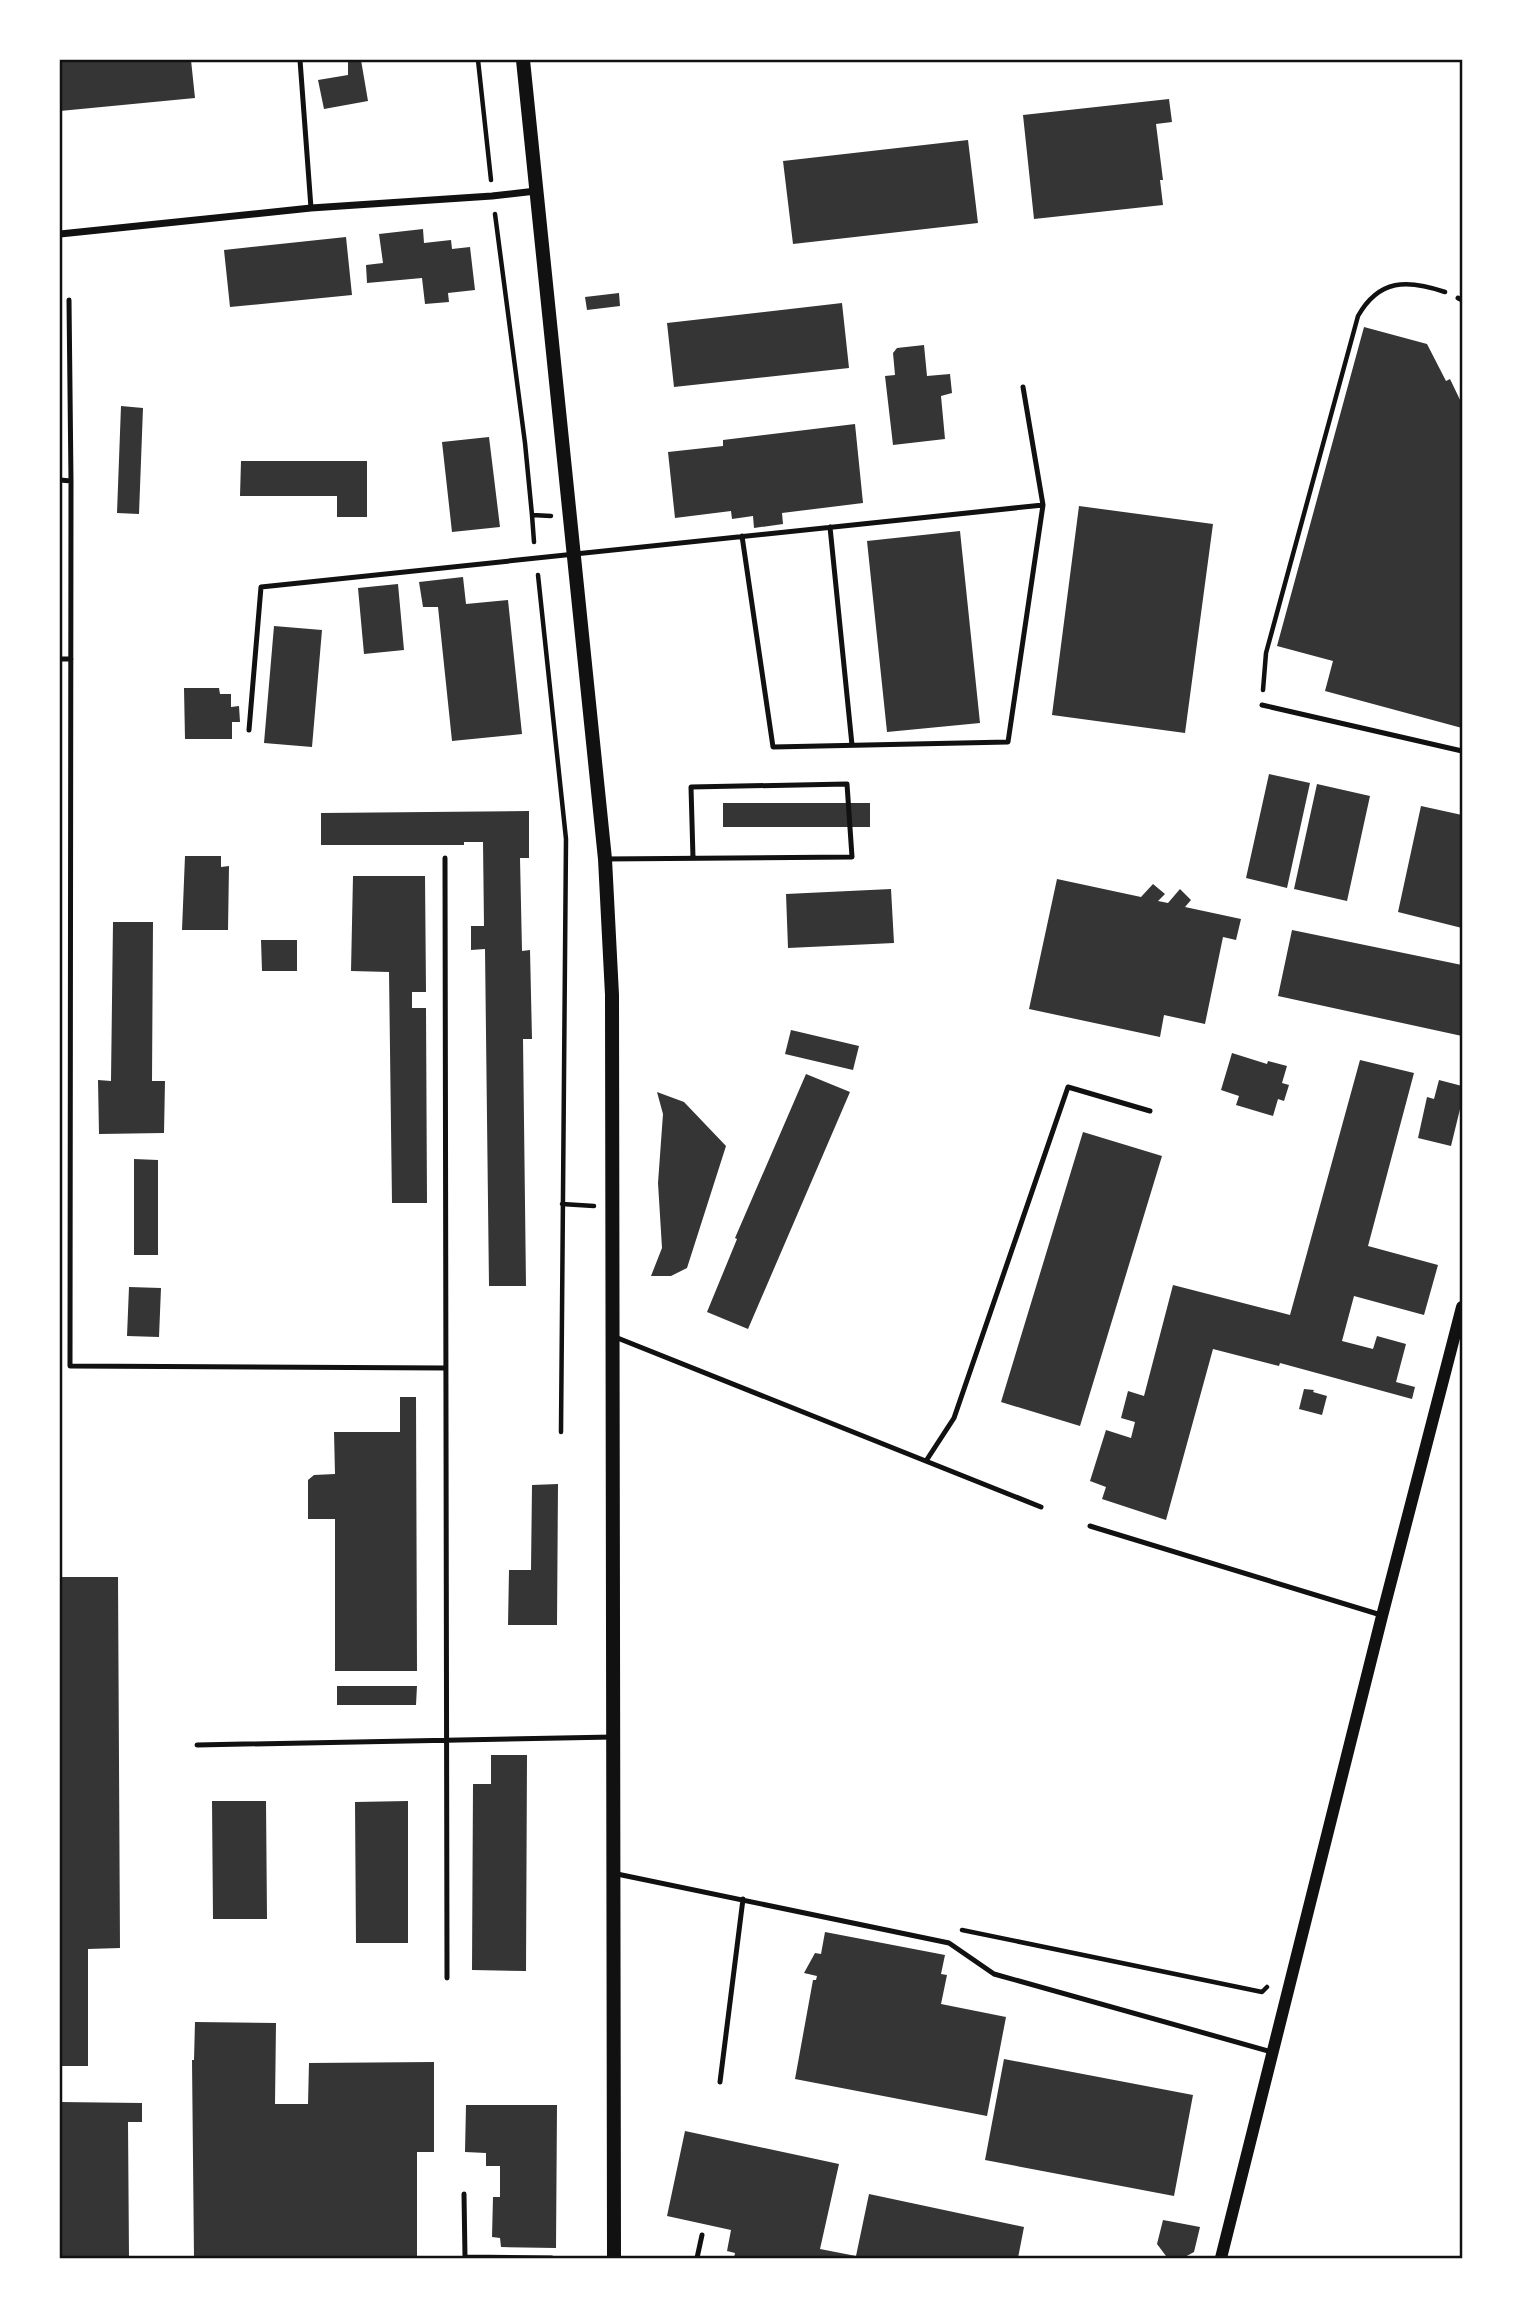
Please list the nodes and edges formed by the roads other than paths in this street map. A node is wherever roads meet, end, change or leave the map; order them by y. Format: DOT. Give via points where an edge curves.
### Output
graph roads {
  1 [pos="300,60"];
  2 [pos="523,60"];
  3 [pos="536,191"];
  4 [pos="311,208"];
  5 [pos="60,234"];
  6 [pos="69,300"];
  7 [pos="1023,387"];
  8 [pos="60,480"];
  9 [pos="71,481"];
  10 [pos="1043,505"];
  11 [pos="830,527"];
  12 [pos="742,536"];
  13 [pos="574,554"];
  14 [pos="60,659"];
  15 [pos="71,659"];
  16 [pos="1262,705"];
  17 [pos="250,730"];
  18 [pos="852,745"];
  19 [pos="1462,751"];
  20 [pos="444,858"];
  21 [pos="693,858"];
  22 [pos="605,859"];
  23 [pos="1150,1111"];
  24 [pos="1462,1313"];
  25 [pos="612,1336"];
  26 [pos="445,1368"];
  27 [pos="926,1461"];
  28 [pos="1041,1507"];
  29 [pos="1090,1526"];
  30 [pos="1382,1616"];
  31 [pos="613,1737"];
  32 [pos="446,1740"];
  33 [pos="197,1745"];
  34 [pos="614,1874"];
  35 [pos="743,1899"];
  36 [pos="447,1978"];
  37 [pos="1273,2052"];
  38 [pos="720,2082"];
  39 [pos="464,2194"];
  40 [pos="702,2235"];
  41 [pos="465,2258"];
  42 [pos="552,2259"];
  43 [pos="614,2259"];
  44 [pos="697,2259"];
  45 [pos="1222,2259"];
  1 -- 4 [label="lane"];
  2 -- 3 [label="main road"];
  3 -- 4 [label="street"];
  3 -- 13 [label="main road"];
  4 -- 5 [label="street"];
  6 -- 9 [label="lane"];
  7 -- 10 [label="lane"];
  8 -- 9 [label="lane"];
  9 -- 15 [label="lane"];
  10 -- 11 [label="lane"];
  10 -- 18 [label="lane" via="1008,742"];
  11 -- 12 [label="lane"];
  11 -- 18 [label="lane"];
  12 -- 13 [label="lane"];
  12 -- 18 [label="lane" via="773,747"];
  13 -- 17 [label="lane" via="261,587"];
  13 -- 22 [label="main road"];
  14 -- 15 [label="lane"];
  15 -- 26 [label="lane" via="70,1366"];
  16 -- 19 [label="lane"];
  20 -- 26 [label="lane"];
  21 -- 21 [label="lane" via="852,857 847,784 691,787"];
  21 -- 22 [label="lane"];
  22 -- 25 [label="main road" via="611,995"];
  23 -- 27 [label="lane" via="1068,1087 954,1418"];
  24 -- 30 [label="street"];
  25 -- 27 [label="lane"];
  25 -- 31 [label="main road"];
  26 -- 32 [label="lane"];
  27 -- 28 [label="lane"];
  29 -- 30 [label="lane"];
  30 -- 37 [label="street"];
  31 -- 32 [label="lane"];
  31 -- 34 [label="main road"];
  32 -- 33 [label="lane"];
  32 -- 36 [label="lane"];
  34 -- 35 [label="lane"];
  34 -- 43 [label="main road"];
  35 -- 37 [label="lane" via="949,1943 994,1974"];
  35 -- 38 [label="lane"];
  37 -- 45 [label="street"];
  39 -- 41 [label="lane"];
  40 -- 44 [label="lane"];
  41 -- 42 [label="lane"];
}
